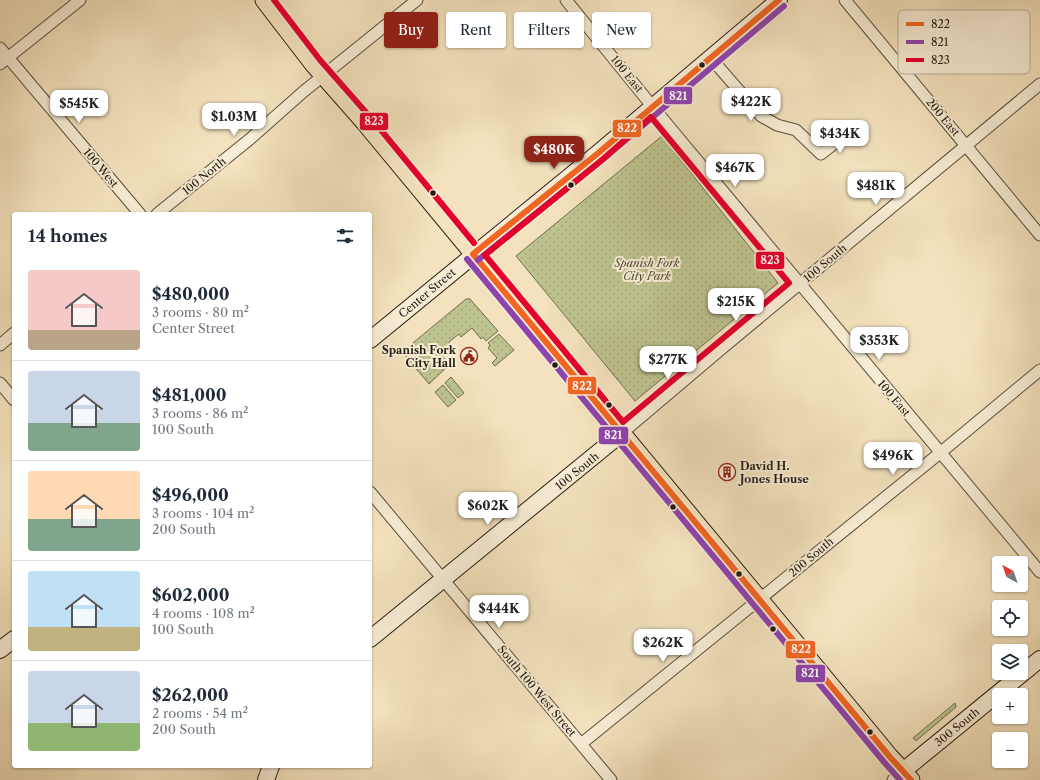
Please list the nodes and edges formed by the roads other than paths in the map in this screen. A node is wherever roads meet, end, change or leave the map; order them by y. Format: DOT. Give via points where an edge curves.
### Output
graph roads {
  1 [pos="80,0"];
  2 [pos="264,0"];
  3 [pos="417,0"];
  4 [pos="566,0"];
  5 [pos="779,0"];
  6 [pos="845,0"];
  7 [pos="0,48"];
  8 [pos="710,57"];
  9 [pos="4,60"];
  10 [pos="898,64"];
  11 [pos="907,74"];
  12 [pos="324,76"];
  13 [pos="1040,84"];
  14 [pos="652,106"];
  15 [pos="844,136"];
  16 [pos="966,145"];
  17 [pos="138,212"];
  18 [pos="159,212"];
  19 [pos="1040,235"];
  20 [pos="473,254"];
  21 [pos="800,284"];
  22 [pos="12,335"];
  23 [pos="372,338"];
  24 [pos="0,345"];
  25 [pos="1040,370"];
  26 [pos="0,383"];
  27 [pos="12,398"];
  28 [pos="622,433"];
  29 [pos="940,453"];
  30 [pos="372,494"];
  31 [pos="1040,572"];
  32 [pos="444,580"];
  33 [pos="760,600"];
  34 [pos="372,637"];
  35 [pos="12,641"];
  36 [pos="0,650"];
  37 [pos="1040,659"];
  38 [pos="581,744"];
  39 [pos="270,768"];
  40 [pos="902,777"];
  41 [pos="266,780"];
  42 [pos="611,780"];
  1 -- 9 [label="street"];
  2 -- 12 [label="main road"];
  3 -- 12 [label="street, 100 North"];
  4 -- 14 [label="street, 100 East"];
  5 -- 8 [label="main road, Center Street"];
  6 -- 10 [label="street, 200 East"];
  7 -- 9 [label="street, 100 West"];
  8 -- 14 [label="main road, Center Street"];
  8 -- 15 [label="street" via="761,116 777,125 796,130 821,154"];
  9 -- 17 [label="street, 100 West"];
  11 -- 16 [label="street, 200 East"];
  12 -- 18 [label="street, 100 North"];
  12 -- 20 [label="main road"];
  13 -- 16 [label="street, 100 South"];
  14 -- 20 [label="main road, Center Street"];
  14 -- 21 [label="street, 100 East"];
  16 -- 19 [label="street, 200 East"];
  16 -- 21 [label="street, 100 South"];
  20 -- 23 [label="main road, Center Street"];
  20 -- 28 [label="main road"];
  21 -- 28 [label="street, 100 South"];
  21 -- 29 [label="street, 100 East"];
  22 -- 24 [label="street"];
  25 -- 29 [label="street, 200 South"];
  26 -- 27 [label="street"];
  28 -- 32 [label="main road, 100 South"];
  28 -- 33 [label="main road"];
  29 -- 31 [label="street, 100 East"];
  29 -- 33 [label="street, 200 South"];
  30 -- 32 [label="street, South 100 West Street"];
  32 -- 34 [label="main road, 100 South"];
  32 -- 38 [label="street, South 100 West Street"];
  33 -- 38 [label="street, 200 South"];
  33 -- 40 [label="main road" via="890,757"];
  35 -- 36 [label="main road"];
  37 -- 40 [label="main road, 300 South"];
  38 -- 42 [label="street, South 100 West Street"];
  39 -- 41 [label="main road"];
}
